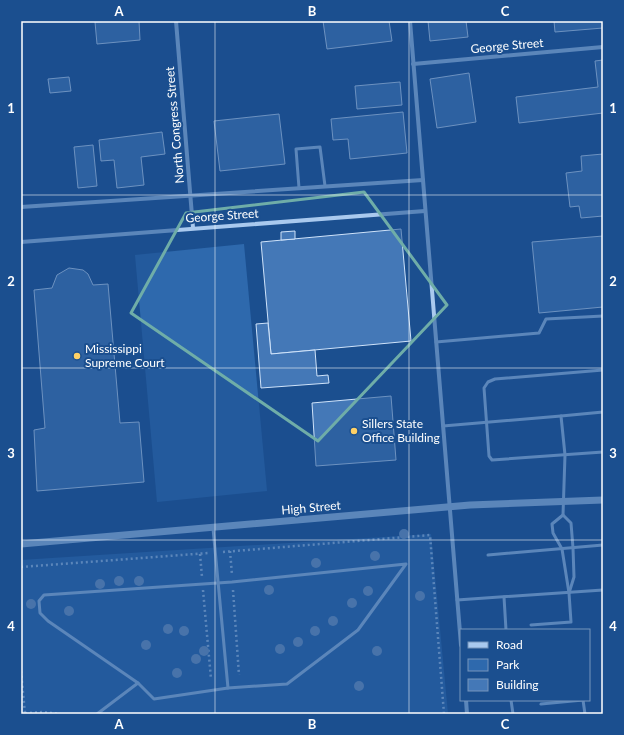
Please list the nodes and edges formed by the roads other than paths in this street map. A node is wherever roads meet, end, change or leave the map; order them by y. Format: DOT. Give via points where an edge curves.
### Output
graph roads {
  1 [pos="176,21"];
  2 [pos="410,21"];
  3 [pos="603,47"];
  4 [pos="413,64"];
  5 [pos="423,180"];
  6 [pos="325,186"];
  7 [pos="299,188"];
  8 [pos="190,194"];
  9 [pos="21,207"];
  10 [pos="425,211"];
  11 [pos="193,228"];
  12 [pos="21,242"];
  13 [pos="603,316"];
  14 [pos="436,342"];
  15 [pos="603,370"];
  16 [pos="603,412"];
  17 [pos="560,416"];
  18 [pos="486,423"];
  19 [pos="443,426"];
  20 [pos="603,452"];
  21 [pos="565,455"];
  22 [pos="603,500"];
  23 [pos="564,502"];
  24 [pos="450,507"];
  25 [pos="563,515"];
  26 [pos="213,528"];
  27 [pos="21,544"];
  28 [pos="603,545"];
  29 [pos="573,548"];
  30 [pos="562,549"];
  31 [pos="488,555"];
  32 [pos="219,583"];
  33 [pos="603,590"];
  34 [pos="569,593"];
  35 [pos="504,597"];
  36 [pos="457,600"];
  37 [pos="531,625"];
  38 [pos="506,629"];
  39 [pos="460,634"];
  40 [pos="138,683"];
  41 [pos="228,688"];
  42 [pos="466,701"];
  43 [pos="511,701"];
  44 [pos="572,701"];
  45 [pos="583,701"];
  46 [pos="541,704"];
  47 [pos="97,714"];
  48 [pos="467,714"];
  49 [pos="512,714"];
  50 [pos="584,714"];
  1 -- 8 [label="street, North Congress Street"];
  2 -- 4 [label="street"];
  3 -- 4 [label="street, George Street"];
  4 -- 5 [label="street"];
  5 -- 6 [label="street, George Street"];
  5 -- 10 [label="street"];
  6 -- 7 [label="street, George Street"];
  6 -- 7 [label="lane" via="320,147 296,149"];
  7 -- 8 [label="street, George Street"];
  8 -- 9 [label="street, George Street"];
  8 -- 11 [label="street, North Congress Street"];
  10 -- 11 [label="street, George Street"];
  10 -- 14 [label="street"];
  11 -- 12 [label="street, George Street"];
  13 -- 14 [label="lane" via="546,320 540,333"];
  14 -- 19 [label="street"];
  15 -- 18 [label="lane" via="495,379 488,382 484,388"];
  16 -- 17 [label="lane"];
  17 -- 18 [label="lane"];
  17 -- 21 [label="lane"];
  18 -- 19 [label="lane"];
  18 -- 21 [label="lane" via="489,456 492,460"];
  19 -- 24 [label="street"];
  20 -- 21 [label="lane"];
  21 -- 23 [label="lane"];
  22 -- 23 [label="street, High Street"];
  23 -- 24 [label="street, High Street"];
  23 -- 25 [label="lane"];
  24 -- 26 [label="street, High Street"];
  24 -- 36 [label="street"];
  25 -- 29 [label="lane" via="571,523"];
  25 -- 30 [label="lane" via="552,524 553,533"];
  26 -- 27 [label="street, High Street"];
  26 -- 32 [label="lane"];
  28 -- 29 [label="lane"];
  29 -- 30 [label="lane"];
  29 -- 34 [label="lane" via="574,577"];
  30 -- 31 [label="lane"];
  30 -- 34 [label="lane"];
  32 -- 40 [label="lane" via="44,595 39,601 40,613 48,620"];
  32 -- 41 [label="lane"];
  32 -- 41 [label="lane" via="406,564 358,630 287,684"];
  33 -- 34 [label="lane"];
  34 -- 35 [label="lane"];
  34 -- 37 [label="lane" via="571,622"];
  35 -- 36 [label="lane"];
  35 -- 38 [label="lane"];
  36 -- 39 [label="street"];
  40 -- 41 [label="lane" via="154,699"];
  40 -- 47 [label="lane"];
  42 -- 48 [label="street"];
  43 -- 49 [label="lane"];
  44 -- 46 [label="lane"];
  45 -- 50 [label="lane"];
}
